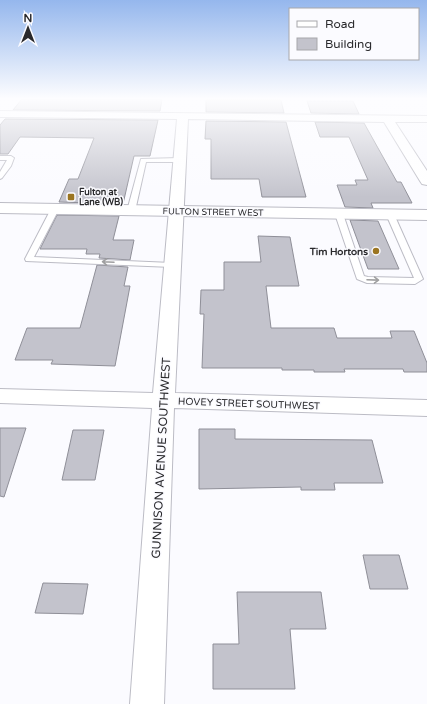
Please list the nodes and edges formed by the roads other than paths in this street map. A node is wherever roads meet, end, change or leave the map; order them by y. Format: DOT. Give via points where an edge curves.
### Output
graph roads {
  1 [pos="182,132"];
  2 [pos="396,132"];
  3 [pos="0,158"];
  4 [pos="180,160"];
  5 [pos="0,177"];
  6 [pos="427,181"];
  7 [pos="55,209"];
  8 [pos="1,210"];
  9 [pos="130,211"];
  10 [pos="175,211"];
  11 [pos="339,214"];
  12 [pos="390,214"];
  13 [pos="427,215"];
  14 [pos="172,265"];
  15 [pos="0,396"];
  16 [pos="163,400"];
  17 [pos="427,408"];
  18 [pos="148,704"];
  1 -- 4 [label="street, GUNNISON AVENUE SOUTHWEST"];
  2 -- 6 [label="street"];
  3 -- 5 [label="lane" via="11,158"];
  4 -- 9 [label="lane" via="143,160"];
  4 -- 10 [label="street, GUNNISON AVENUE SOUTHWEST"];
  7 -- 8 [label="main road, FULTON STREET WEST"];
  7 -- 9 [label="main road, FULTON STREET WEST"];
  14 -- 7 [label="lane, one-way" via="29,259"];
  9 -- 10 [label="main road, FULTON STREET WEST"];
  10 -- 11 [label="main road, FULTON STREET WEST"];
  10 -- 14 [label="street, GUNNISON AVENUE SOUTHWEST"];
  11 -- 12 [label="main road, FULTON STREET WEST"];
  11 -- 12 [label="lane, one-way" via="360,277 367,280 415,281 419,279"];
  12 -- 13 [label="main road, FULTON STREET WEST"];
  14 -- 16 [label="street, GUNNISON AVENUE SOUTHWEST"];
  15 -- 16 [label="street, HOVEY STREET SOUTHWEST"];
  16 -- 17 [label="street, HOVEY STREET SOUTHWEST"];
  16 -- 18 [label="street, GUNNISON AVENUE SOUTHWEST"];
}
